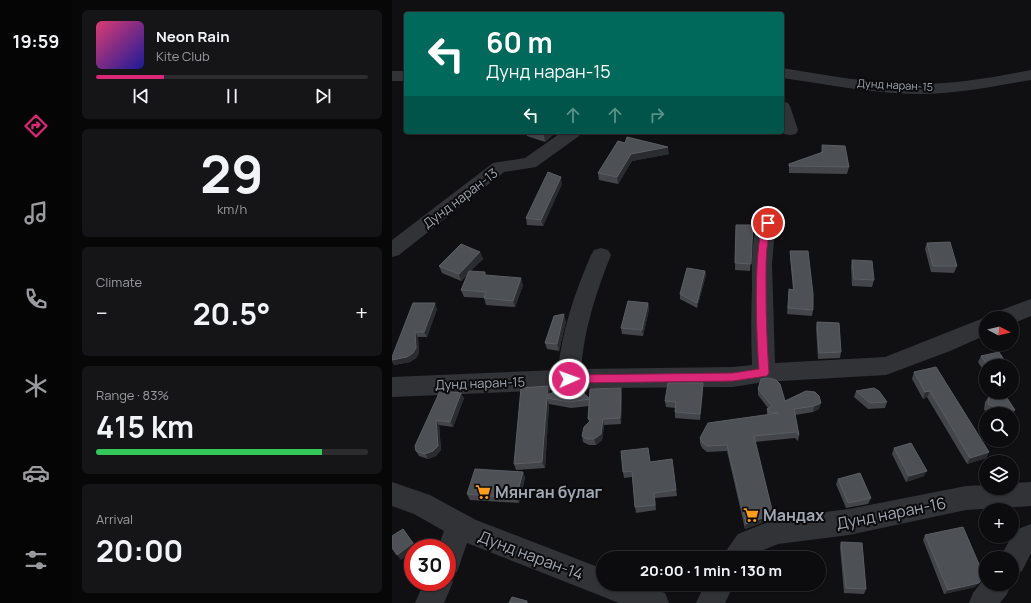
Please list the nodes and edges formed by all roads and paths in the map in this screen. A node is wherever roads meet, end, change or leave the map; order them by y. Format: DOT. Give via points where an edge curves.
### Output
graph roads {
  1 [pos="784,74"];
  2 [pos="1031,74"];
  3 [pos="392,76"];
  4 [pos="404,76"];
  5 [pos="784,112"];
  6 [pos="790,130"];
  7 [pos="570,134"];
  8 [pos="768,223"];
  9 [pos="392,250"];
  10 [pos="601,255"];
  11 [pos="1031,308"];
  12 [pos="1019,312"];
  13 [pos="979,329"];
  14 [pos="764,373"];
  15 [pos="569,379"];
  16 [pos="392,387"];
  17 [pos="392,494"];
  18 [pos="1031,494"];
  19 [pos="460,525"];
  20 [pos="1031,537"];
  21 [pos="455,539"];
  22 [pos="743,551"];
  23 [pos="1017,551"];
  24 [pos="596,580"];
  25 [pos="435,591"];
  26 [pos="624,591"];
  27 [pos="716,591"];
  28 [pos="992,591"];
  29 [pos="429,603"];
  30 [pos="655,603"];
  31 [pos="710,603"];
  32 [pos="983,603"];
  1 -- 2 [label="street, Дунд наран-15" via="919,89 967,86"];
  3 -- 4 [label="street"];
  5 -- 6 [label="street"];
  7 -- 9 [label="street, Дунд наран-13" via="530,163 499,167"];
  8 -- 14 [label="street" via="763,239 762,258 761,338"];
  10 -- 15 [label="street" via="577,321 569,364"];
  11 -- 12 [label="street"];
  13 -- 14 [label="street, Дунд наран-15" via="942,346 886,366"];
  14 -- 15 [label="street, Дунд наран-15" via="733,377"];
  15 -- 16 [label="street, Дунд наран-15"];
  17 -- 19 [label="street, Дунд наран-14" via="421,504"];
  18 -- 22 [label="street, Дунд наран-16" via="966,498 849,522 778,531 748,543"];
  19 -- 21 [label="street"];
  19 -- 24 [label="street, Дунд наран-14"];
  20 -- 23 [label="street" via="1024,539"];
  25 -- 29 [label="street"];
  26 -- 30 [label="street"];
  27 -- 31 [label="street"];
  28 -- 32 [label="street"];
}
